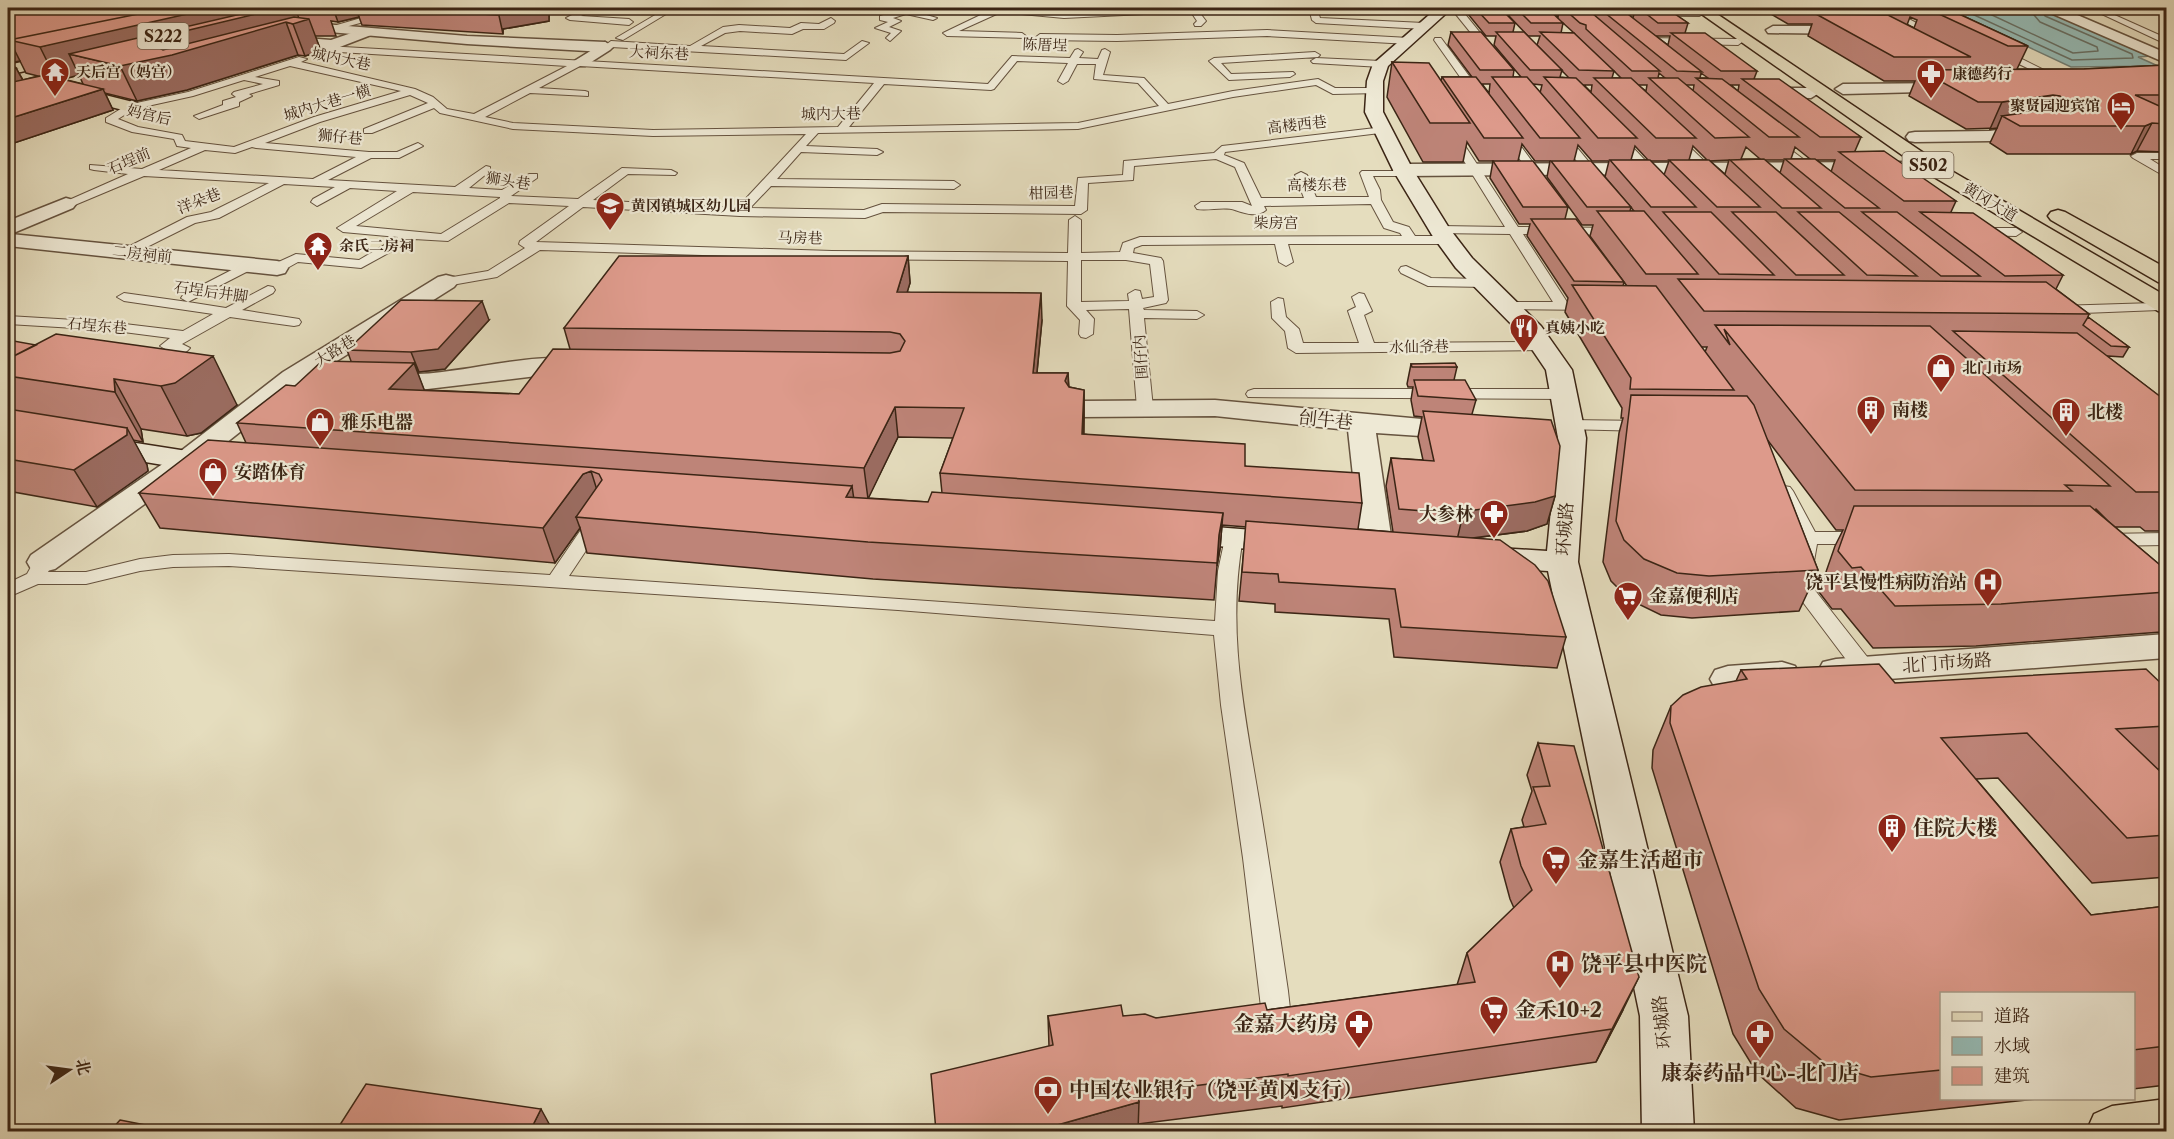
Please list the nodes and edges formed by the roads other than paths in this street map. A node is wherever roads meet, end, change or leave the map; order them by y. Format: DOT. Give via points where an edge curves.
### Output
graph roads {
  1 [pos="592,8"];
  2 [pos="672,8"];
  3 [pos="891,8"];
  4 [pos="997,8"];
  5 [pos="1185,8"];
  6 [pos="1192,8"];
  7 [pos="1313,8"];
  8 [pos="1576,8"];
  9 [pos="1611,8"];
  10 [pos="1728,8"];
  11 [pos="1883,8"];
  12 [pos="2051,8"];
  13 [pos="2093,8"];
  14 [pos="299,11"];
  15 [pos="906,11"];
  16 [pos="1699,11"];
  17 [pos="1851,13"];
  18 [pos="933,18"];
  19 [pos="1818,19"];
  20 [pos="831,21"];
  21 [pos="629,22"];
  22 [pos="276,23"];
  23 [pos="1593,23"];
  24 [pos="367,25"];
  25 [pos="998,27"];
  26 [pos="1433,29"];
  27 [pos="1773,30"];
  28 [pos="1836,30"];
  29 [pos="1893,30"];
  30 [pos="1926,31"];
  31 [pos="1267,33"];
  32 [pos="1228,34"];
  33 [pos="987,35"];
  34 [pos="1022,36"];
  35 [pos="1951,36"];
  36 [pos="1040,37"];
  37 [pos="890,38"];
  38 [pos="1108,38"];
  39 [pos="1314,40"];
  40 [pos="1473,40"];
  41 [pos="1496,40"];
  42 [pos="1624,41"];
  43 [pos="2166,41"];
  44 [pos="1738,42"];
  45 [pos="865,43"];
  46 [pos="608,45"];
  47 [pos="1293,45"];
  48 [pos="1272,46"];
  49 [pos="1988,46"];
  50 [pos="329,47"];
  51 [pos="692,48"];
  52 [pos="1079,49"];
  53 [pos="86,53"];
  54 [pos="1666,53"];
  55 [pos="1797,53"];
  56 [pos="263,54"];
  57 [pos="2164,57"];
  58 [pos="1497,59"];
  59 [pos="291,63"];
  60 [pos="579,63"];
  61 [pos="1073,64"];
  62 [pos="1100,69"];
  63 [pos="8,70"];
  64 [pos="1827,72"];
  65 [pos="1300,73"];
  66 [pos="8,76"];
  67 [pos="245,77"];
  68 [pos="1316,79"];
  69 [pos="89,80"];
  70 [pos="27,81"];
  71 [pos="881,81"];
  72 [pos="1063,81"];
  73 [pos="1382,82"];
  74 [pos="991,87"];
  75 [pos="2037,87"];
  76 [pos="2072,87"];
  77 [pos="49,88"];
  78 [pos="1968,88"];
  79 [pos="1843,89"];
  80 [pos="529,90"];
  81 [pos="412,91"];
  82 [pos="1459,92"];
  83 [pos="1741,93"];
  84 [pos="1811,93"];
  85 [pos="585,94"];
  86 [pos="1490,99"];
  87 [pos="435,104"];
  88 [pos="1876,104"];
  89 [pos="131,107"];
  90 [pos="1166,108"];
  91 [pos="199,116"];
  92 [pos="475,118"];
  93 [pos="1444,120"];
  94 [pos="1548,121"];
  95 [pos="1602,122"];
  96 [pos="1501,126"];
  97 [pos="1664,128"];
  98 [pos="1759,128"];
  99 [pos="816,129"];
  100 [pos="842,129"];
  101 [pos="2041,129"];
  102 [pos="1384,130"];
  103 [pos="1910,130"];
  104 [pos="368,131"];
  105 [pos="250,144"];
  106 [pos="418,146"];
  107 [pos="204,147"];
  108 [pos="798,149"];
  109 [pos="877,152"];
  110 [pos="1743,154"];
  111 [pos="369,155"];
  112 [pos="1217,156"];
  113 [pos="1955,156"];
  114 [pos="2166,156"];
  115 [pos="94,167"];
  116 [pos="1922,168"];
  117 [pos="486,169"];
  118 [pos="142,172"];
  119 [pos="1404,172"];
  120 [pos="671,173"];
  121 [pos="2166,174"];
  122 [pos="1301,175"];
  123 [pos="533,176"];
  124 [pos="282,181"];
  125 [pos="316,182"];
  126 [pos="767,182"];
  127 [pos="349,184"];
  128 [pos="954,185"];
  129 [pos="1724,185"];
  130 [pos="1779,185"];
  131 [pos="893,186"];
  132 [pos="1833,187"];
  133 [pos="411,188"];
  134 [pos="1667,190"];
  135 [pos="458,191"];
  136 [pos="1549,192"];
  137 [pos="1608,192"];
  138 [pos="505,196"];
  139 [pos="1375,200"];
  140 [pos="1311,201"];
  141 [pos="317,202"];
  142 [pos="1258,202"];
  143 [pos="583,203"];
  144 [pos="66,204"];
  145 [pos="1201,206"];
  146 [pos="882,208"];
  147 [pos="2045,209"];
  148 [pos="740,212"];
  149 [pos="1075,220"];
  150 [pos="1570,221"];
  151 [pos="8,228"];
  152 [pos="1631,231"];
  153 [pos="1965,232"];
  154 [pos="2016,232"];
  155 [pos="411,235"];
  156 [pos="1433,237"];
  157 [pos="1280,239"];
  158 [pos="8,240"];
  159 [pos="1584,240"];
  160 [pos="531,245"];
  161 [pos="127,253"];
  162 [pos="1126,256"];
  163 [pos="1074,257"];
  164 [pos="1286,262"];
  165 [pos="249,266"];
  166 [pos="277,268"];
  167 [pos="1406,270"];
  168 [pos="2166,277"];
  169 [pos="446,282"];
  170 [pos="1485,283"];
  171 [pos="268,290"];
  172 [pos="124,297"];
  173 [pos="1359,297"];
  174 [pos="182,301"];
  175 [pos="1278,302"];
  176 [pos="1136,304"];
  177 [pos="1074,306"];
  178 [pos="1509,306"];
  179 [pos="1562,306"];
  180 [pos="2160,306"];
  181 [pos="1609,307"];
  182 [pos="2043,310"];
  183 [pos="231,311"];
  184 [pos="1197,315"];
  185 [pos="8,320"];
  186 [pos="294,321"];
  187 [pos="129,328"];
  188 [pos="1086,334"];
  189 [pos="186,336"];
  190 [pos="1542,345"];
  191 [pos="1368,347"];
  192 [pos="603,368"];
  193 [pos="144,370"];
  194 [pos="292,378"];
  195 [pos="1254,394"];
  196 [pos="1563,394"];
  197 [pos="1145,408"];
  198 [pos="1081,409"];
  199 [pos="1361,423"];
  200 [pos="1660,426"];
  201 [pos="8,431"];
  202 [pos="1490,432"];
  203 [pos="1563,433"];
  204 [pos="187,460"];
  205 [pos="259,465"];
  206 [pos="1776,480"];
  207 [pos="601,514"];
  208 [pos="2092,531"];
  209 [pos="1151,532"];
  210 [pos="1234,538"];
  211 [pos="1809,538"];
  212 [pos="1879,538"];
  213 [pos="2166,539"];
  214 [pos="2112,540"];
  215 [pos="1317,545"];
  216 [pos="1377,549"];
  217 [pos="2127,554"];
  218 [pos="1458,555"];
  219 [pos="1563,562"];
  220 [pos="39,570"];
  221 [pos="555,582"];
  222 [pos="8,591"];
  223 [pos="1225,629"];
  224 [pos="2166,646"];
  225 [pos="1728,679"];
  226 [pos="1881,691"];
  227 [pos="1232,1024"];
  228 [pos="2166,1124"];
  229 [pos="1668,1131"];
  230 [pos="2112,1131"];
  1 -- 21 [label="lane" via="570,18"];
  2 -- 46 [label="lane"];
  3 -- 15 [label="lane"];
  4 -- 5 [label="lane" via="1020,13 1091,14"];
  4 -- 33 [label="lane" via="947,33"];
  6 -- 32 [label="lane" via="1203,21 1200,26 1220,27"];
  7 -- 39 [label="lane"];
  8 -- 23 [label="lane"];
  9 -- 54 [label="lane"];
  10 -- 55 [label="main road"];
  11 -- 30 [label="lane"];
  12 -- 57 [label="street"];
  13 -- 43 [label="lane"];
  14 -- 22 [label="main road"];
  15 -- 18 [label="lane"];
  15 -- 37 [label="lane" via="884,18 897,21 879,28 897,31"];
  16 -- 26 [label="lane" via="1501,16"];
  16 -- 180 [label="main road, 黄冈大道 / S502" via="1936,170"];
  17 -- 28 [label="street" via="1871,27"];
  19 -- 28 [label="lane"];
  20 -- 51 [label="lane" via="821,27 801,26 792,31 723,30"];
  22 -- 24 [label="street" via="327,29"];
  24 -- 46 [label="street"];
  24 -- 50 [label="street"];
  25 -- 33 [label="lane"];
  26 -- 39 [label="lane"];
  26 -- 39 [label="lane"];
  26 -- 58 [label="lane"];
  26 -- 73 [label="street"];
  26 -- 86 [label="lane"];
  27 -- 28 [label="street"];
  29 -- 30 [label="street"];
  30 -- 35 [label="street"];
  31 -- 32 [label="lane"];
  31 -- 39 [label="lane"];
  31 -- 48 [label="lane"];
  32 -- 38 [label="lane"];
  33 -- 34 [label="lane"];
  36 -- 38 [label="lane"];
  38 -- 62 [label="lane"];
  39 -- 47 [label="lane"];
  39 -- 65 [label="lane" via="1214,61 1229,77"];
  39 -- 68 [label="lane" via="1306,61"];
  39 -- 73 [label="lane"];
  40 -- 41 [label="lane"];
  42 -- 44 [label="lane"];
  45 -- 51 [label="lane" via="846,57"];
  46 -- 51 [label="lane"];
  46 -- 60 [label="street"];
  49 -- 76 [label="lane"];
  50 -- 56 [label="street" via="306,42"];
  50 -- 59 [label="lane"];
  50 -- 60 [label="lane, 大祠东巷"];
  52 -- 61 [label="lane, 陈厝埕"];
  53 -- 63 [label="main road"];
  59 -- 67 [label="lane"];
  59 -- 81 [label="lane, 城内大巷"];
  60 -- 71 [label="lane, 大祠东巷"];
  60 -- 80 [label="lane"];
  61 -- 62 [label="lane"];
  61 -- 72 [label="lane, 陈厝埕"];
  61 -- 74 [label="lane, 陈厝埕" via="1047,66 1051,60 1015,58"];
  62 -- 90 [label="lane" via="1140,74"];
  64 -- 88 [label="main road"];
  66 -- 70 [label="main road"];
  67 -- 89 [label="lane"];
  67 -- 91 [label="lane" via="276,83 237,94 247,96"];
  69 -- 77 [label="street"];
  71 -- 74 [label="lane, 大祠东巷"];
  71 -- 100 [label="lane"];
  73 -- 90 [label="lane, 城内大巷" via="1333,91 1318,82 1233,93"];
  73 -- 102 [label="street, 环城路" via="1374,112"];
  75 -- 76 [label="street"];
  77 -- 89 [label="main road"];
  78 -- 79 [label="street"];
  80 -- 85 [label="lane"];
  80 -- 92 [label="lane"];
  81 -- 87 [label="lane, 城内大巷"];
  81 -- 105 [label="lane, 城内大巷一横"];
  82 -- 86 [label="street"];
  83 -- 84 [label="street"];
  87 -- 92 [label="lane, 城内大巷" via="444,111"];
  87 -- 104 [label="lane"];
  89 -- 107 [label="lane, 妈宫后" via="110,120 136,130 178,137 181,144"];
  90 -- 100 [label="lane, 城内大巷" via="1078,126"];
  92 -- 99 [label="lane, 城内大巷" via="513,126 653,133"];
  93 -- 179 [label="lane"];
  94 -- 137 [label="lane"];
  95 -- 134 [label="lane"];
  96 -- 136 [label="lane"];
  97 -- 129 [label="lane"];
  98 -- 132 [label="lane"];
  99 -- 100 [label="lane, 城内大巷"];
  99 -- 108 [label="lane"];
  101 -- 103 [label="street" via="1990,136"];
  102 -- 112 [label="lane, 高楼西巷" via="1222,149"];
  102 -- 119 [label="street, 环城路"];
  103 -- 113 [label="main road, 黄冈大道 / S502"];
  105 -- 107 [label="lane" via="236,150"];
  105 -- 111 [label="lane, 狮仔巷"];
  106 -- 111 [label="lane" via="399,155"];
  107 -- 118 [label="lane, 石埕前"];
  108 -- 109 [label="lane"];
  108 -- 126 [label="lane"];
  110 -- 130 [label="lane"];
  111 -- 125 [label="lane, 狮仔巷"];
  112 -- 142 [label="lane" via="1240,165"];
  112 -- 146 [label="lane, 柑园巷" via="1128,164 1129,178 1082,180 1081,210"];
  114 -- 121 [label="lane" via="2137,156"];
  115 -- 118 [label="lane, 狮头巷"];
  116 -- 119 [label="street"];
  117 -- 135 [label="lane"];
  118 -- 124 [label="lane, 狮头巷"];
  118 -- 144 [label="lane, 石埕前"];
  119 -- 139 [label="lane" via="1366,173"];
  119 -- 156 [label="street, 环城路"];
  120 -- 143 [label="lane, 大路巷" via="626,170"];
  122 -- 140 [label="lane"];
  123 -- 138 [label="lane"];
  124 -- 125 [label="lane, 狮头巷"];
  124 -- 161 [label="lane, 洋朵巷"];
  125 -- 127 [label="lane, 狮头巷"];
  126 -- 131 [label="lane"];
  126 -- 148 [label="lane"];
  127 -- 133 [label="lane, 狮头巷"];
  127 -- 141 [label="lane"];
  128 -- 131 [label="lane"];
  131 -- 146 [label="lane"];
  133 -- 135 [label="lane, 狮头巷"];
  133 -- 155 [label="lane" via="343,228"];
  135 -- 138 [label="lane, 狮头巷"];
  138 -- 143 [label="lane, 狮头巷"];
  138 -- 155 [label="lane" via="443,238"];
  139 -- 140 [label="lane, 高楼东巷"];
  139 -- 156 [label="lane" via="1388,225"];
  140 -- 142 [label="lane, 高楼东巷"];
  142 -- 145 [label="lane, 高楼东巷" via="1260,210"];
  143 -- 148 [label="lane, 狮头巷"];
  143 -- 160 [label="lane, 大路巷"];
  144 -- 151 [label="street"];
  146 -- 148 [label="lane, 狮头巷" via="866,214"];
  147 -- 168 [label="main road, 黄冈大道"];
  149 -- 163 [label="lane"];
  150 -- 159 [label="lane"];
  152 -- 156 [label="lane, 柴房宫"];
  153 -- 154 [label="lane"];
  155 -- 166 [label="lane" via="361,264 296,258"];
  156 -- 157 [label="lane, 柴房宫"];
  156 -- 170 [label="street, 环城路"];
  157 -- 162 [label="lane, 柴房宫" via="1140,236 1128,246"];
  157 -- 164 [label="lane"];
  158 -- 161 [label="street, 二房祠前"];
  160 -- 163 [label="lane, 马房巷" via="976,258"];
  160 -- 169 [label="lane, 大路巷" via="492,274"];
  161 -- 165 [label="street, 二房祠前"];
  162 -- 163 [label="lane, 马房巷"];
  162 -- 176 [label="lane, 马房巷" via="1156,261 1161,300"];
  163 -- 177 [label="lane"];
  165 -- 166 [label="street, 二房祠前"];
  165 -- 174 [label="lane"];
  167 -- 170 [label="lane" via="1428,282"];
  169 -- 194 [label="street, 大路巷"];
  170 -- 178 [label="street, 环城路"];
  171 -- 183 [label="lane"];
  172 -- 174 [label="lane, 石埕后井脚"];
  173 -- 191 [label="lane" via="1365,311 1355,311"];
  174 -- 183 [label="lane, 石埕后井脚"];
  174 -- 187 [label="lane"];
  175 -- 191 [label="lane, 水仙爷巷" via="1279,318 1292,329 1296,348"];
  176 -- 177 [label="lane"];
  176 -- 184 [label="lane"];
  176 -- 197 [label="lane, 围仔内"];
  177 -- 188 [label="lane" via="1087,319"];
  178 -- 179 [label="lane"];
  178 -- 190 [label="street, 环城路"];
  179 -- 181 [label="lane"];
  180 -- 182 [label="lane"];
  183 -- 186 [label="lane, 石埕后井脚"];
  183 -- 189 [label="lane"];
  185 -- 187 [label="lane, 石埕东巷"];
  187 -- 189 [label="lane, 石埕东巷"];
  189 -- 193 [label="lane" via="168,346 183,348"];
  190 -- 191 [label="lane, 水仙爷巷"];
  190 -- 196 [label="street, 环城路" via="1559,370"];
  192 -- 194 [label="street" via="544,368 418,382"];
  194 -- 204 [label="street, 大路巷"];
  195 -- 196 [label="lane, 刣牛巷"];
  196 -- 203 [label="street, 环城路"];
  197 -- 198 [label="street, 刣牛巷"];
  197 -- 199 [label="street, 刣牛巷" via="1215,408"];
  199 -- 202 [label="street, 刣牛巷"];
  199 -- 216 [label="street"];
  200 -- 203 [label="lane"];
  201 -- 204 [label="street"];
  203 -- 219 [label="street, 环城路"];
  204 -- 205 [label="street"];
  204 -- 220 [label="street, 大路巷"];
  206 -- 211 [label="lane"];
  207 -- 221 [label="lane"];
  208 -- 214 [label="lane"];
  209 -- 210 [label="street"];
  210 -- 215 [label="street"];
  210 -- 223 [label="lane" via="1228,560"];
  211 -- 212 [label="lane"];
  211 -- 226 [label="lane" via="1800,585"];
  213 -- 214 [label="lane"];
  214 -- 217 [label="lane"];
  218 -- 219 [label="street"];
  219 -- 229 [label="street, 环城路" via="1664,1016"];
  220 -- 221 [label="lane" via="86,578 140,565 230,560"];
  220 -- 222 [label="lane"];
  221 -- 223 [label="lane"];
  223 -- 227 [label="lane" via="1276,1018"];
  224 -- 225 [label="street, 北门市场路"];
  228 -- 230 [label="main road"];
}
